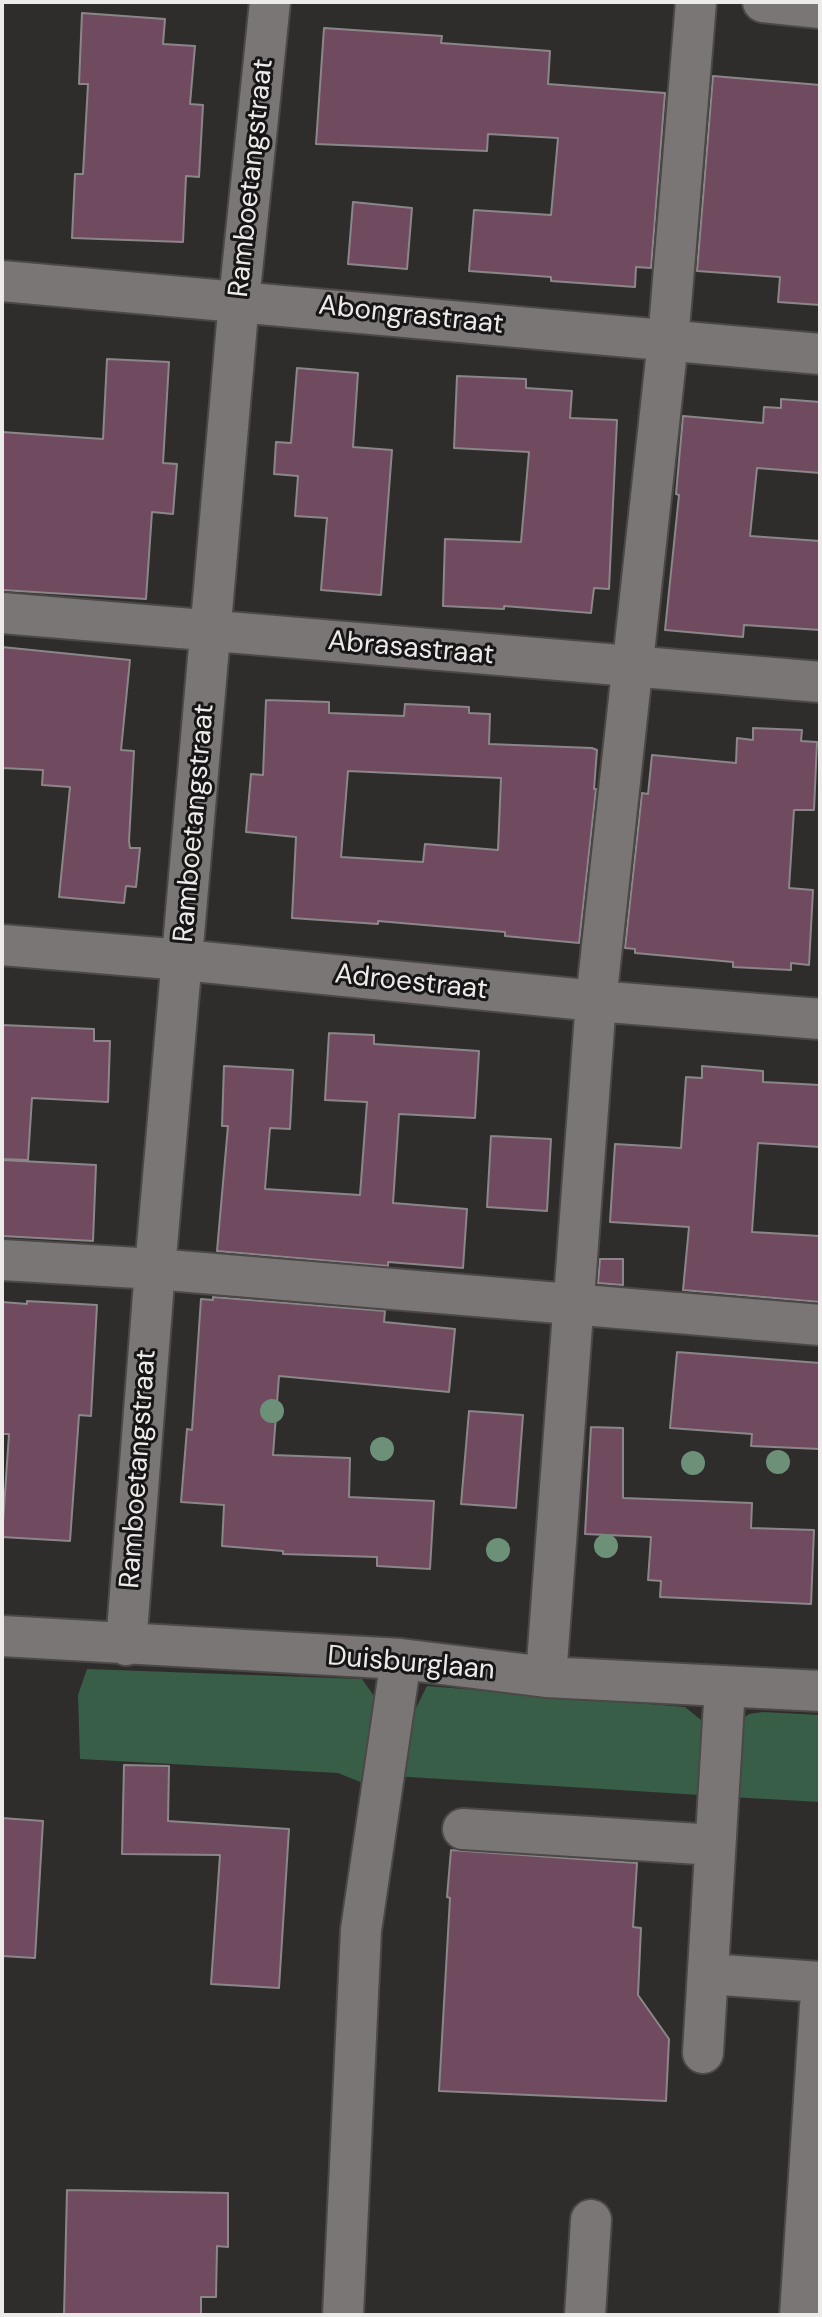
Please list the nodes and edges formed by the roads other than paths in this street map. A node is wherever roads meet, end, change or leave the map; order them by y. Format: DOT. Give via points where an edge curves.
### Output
graph roads {
  1 [pos="270,2"];
  2 [pos="696,2"];
  3 [pos="763,2"];
  4 [pos="820,8"];
  5 [pos="2,281"];
  6 [pos="239,300"];
  7 [pos="668,341"];
  8 [pos="820,354"];
  9 [pos="2,613"];
  10 [pos="211,632"];
  11 [pos="631,668"];
  12 [pos="820,682"];
  13 [pos="2,945"];
  14 [pos="183,960"];
  15 [pos="596,1001"];
  16 [pos="820,1019"];
  17 [pos="2,1260"];
  18 [pos="155,1269"];
  19 [pos="573,1304"];
  20 [pos="820,1325"];
  21 [pos="2,1636"];
  22 [pos="126,1645"];
  23 [pos="401,1659"];
  24 [pos="546,1677"];
  25 [pos="725,1687"];
  26 [pos="820,1691"];
  27 [pos="463,1829"];
  28 [pos="715,1845"];
  29 [pos="708,1974"];
  30 [pos="820,1982"];
  31 [pos="820,2006"];
  32 [pos="703,2053"];
  33 [pos="591,2220"];
  34 [pos="343,2315"];
  35 [pos="585,2315"];
  36 [pos="800,2315"];
  1 -- 6 [label="street, Ramboetangstraat"];
  2 -- 7 [label="street"];
  3 -- 4 [label="street"];
  5 -- 6 [label="street, Abongrastraat"];
  6 -- 7 [label="street, Abongrastraat"];
  6 -- 10 [label="street, Ramboetangstraat"];
  7 -- 8 [label="street, Abongrastraat"];
  7 -- 11 [label="street"];
  9 -- 10 [label="street, Abrasastraat"];
  10 -- 11 [label="street, Abrasastraat"];
  10 -- 14 [label="street, Ramboetangstraat"];
  11 -- 12 [label="street, Abrasastraat"];
  11 -- 15 [label="street"];
  13 -- 14 [label="street, Adroestraat"];
  14 -- 15 [label="street, Adroestraat"];
  14 -- 18 [label="street, Ramboetangstraat"];
  15 -- 16 [label="street, Adroestraat"];
  15 -- 19 [label="street"];
  17 -- 18 [label="street"];
  18 -- 19 [label="street"];
  18 -- 22 [label="street, Ramboetangstraat"];
  19 -- 20 [label="street"];
  19 -- 24 [label="street"];
  21 -- 22 [label="street, Duisburglaan"];
  22 -- 23 [label="street, Duisburglaan"];
  23 -- 24 [label="street, Duisburglaan"];
  23 -- 34 [label="street" via="361,1930"];
  24 -- 25 [label="street, Duisburglaan"];
  25 -- 26 [label="street, Duisburglaan"];
  25 -- 28 [label="street"];
  27 -- 28 [label="street"];
  28 -- 29 [label="street"];
  29 -- 30 [label="street"];
  29 -- 32 [label="street"];
  31 -- 36 [label="street"];
  33 -- 35 [label="street"];
}
